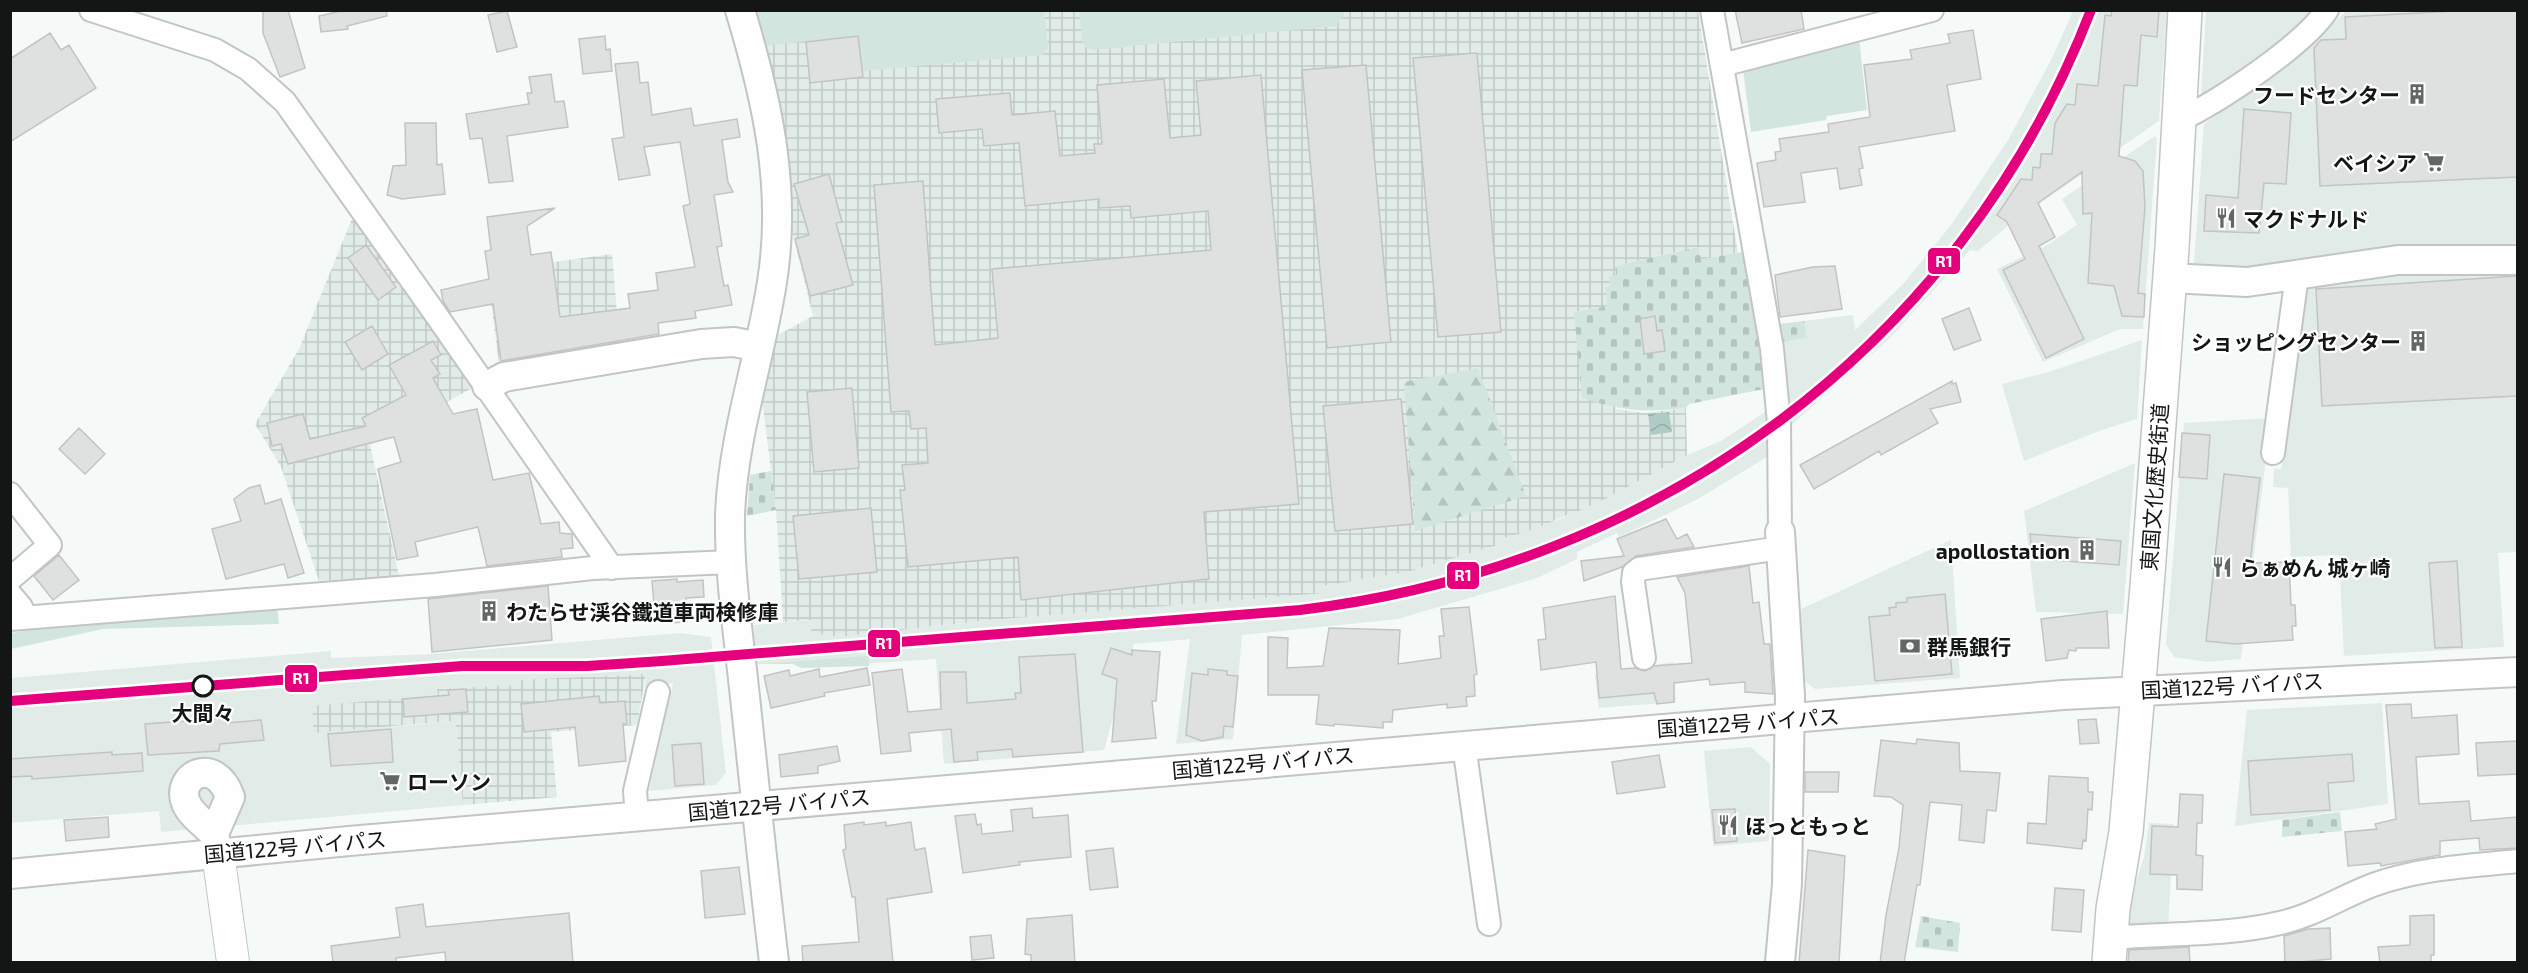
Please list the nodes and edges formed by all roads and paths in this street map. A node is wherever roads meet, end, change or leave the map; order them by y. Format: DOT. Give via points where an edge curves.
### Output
graph roads {
  1 [pos="91,10"];
  2 [pos="740,10"];
  3 [pos="1712,10"];
  4 [pos="1932,10"];
  5 [pos="2185,10"];
  6 [pos="2327,10"];
  7 [pos="1722,65"];
  8 [pos="2178,120"];
  9 [pos="2517,261"];
  10 [pos="2297,275"];
  11 [pos="2170,278"];
  12 [pos="759,347"];
  13 [pos="487,386"];
  14 [pos="2273,453"];
  15 [pos="10,494"];
  16 [pos="1780,540"];
  17 [pos="731,562"];
  18 [pos="612,568"];
  19 [pos="10,579"];
  20 [pos="10,594"];
  21 [pos="18,618"];
  22 [pos="1644,658"];
  23 [pos="2517,672"];
  24 [pos="2138,690"];
  25 [pos="658,692"];
  26 [pos="1790,719"];
  27 [pos="1464,745"];
  28 [pos="756,806"];
  29 [pos="637,816"];
  30 [pos="216,843"];
  31 [pos="2517,861"];
  32 [pos="10,874"];
  33 [pos="1489,924"];
  34 [pos="2110,950"];
  35 [pos="233,963"];
  36 [pos="774,963"];
  37 [pos="1780,963"];
  1 -- 13 [label="street" via="215,50 265,83 306,129"];
  2 -- 12 [label="street" via="765,97 776,172 773,279"];
  3 -- 7 [label="street"];
  4 -- 7 [label="street"];
  5 -- 8 [label="highway, 東国文化歴史街道"];
  6 -- 8 [label="street" via="2312,28 2274,59 2203,108"];
  7 -- 16 [label="street" via="1772,349 1779,423"];
  8 -- 11 [label="highway, 東国文化歴史街道"];
  9 -- 10 [label="street" via="2398,260"];
  10 -- 11 [label="street" via="2247,282"];
  10 -- 14 [label="street"];
  11 -- 24 [label="highway, 東国文化歴史街道"];
  12 -- 13 [label="street" via="734,342 701,344 504,378"];
  12 -- 17 [label="street" via="734,470"];
  13 -- 18 [label="street"];
  15 -- 19 [label="street" via="50,545"];
  16 -- 22 [label="street" via="1634,573"];
  16 -- 26 [label="street"];
  17 -- 18 [label="street"];
  17 -- 28 [label="street"];
  18 -- 21 [label="street"];
  20 -- 21 [label="street" via="21,607"];
  23 -- 24 [label="street, 国道122号 バイパス"];
  24 -- 26 [label="street, 国道122号 バイパス"];
  24 -- 34 [label="highway, 東国文化歴史街道" via="2126,832"];
  25 -- 29 [label="street" via="635,791"];
  26 -- 27 [label="street, 国道122号 バイパス"];
  26 -- 37 [label="street" via="1787,884"];
  27 -- 28 [label="street, 国道122号 バイパス"];
  27 -- 33 [label="street"];
  28 -- 29 [label="street, 国道122号 バイパス"];
  28 -- 36 [label="street"];
  29 -- 30 [label="street, 国道122号 バイパス"];
  30 -- 32 [label="street, 国道122号 バイパス"];
  30 -- 35 [label="main road"];
  31 -- 34 [label="street" via="2412,873 2277,924"];
}
